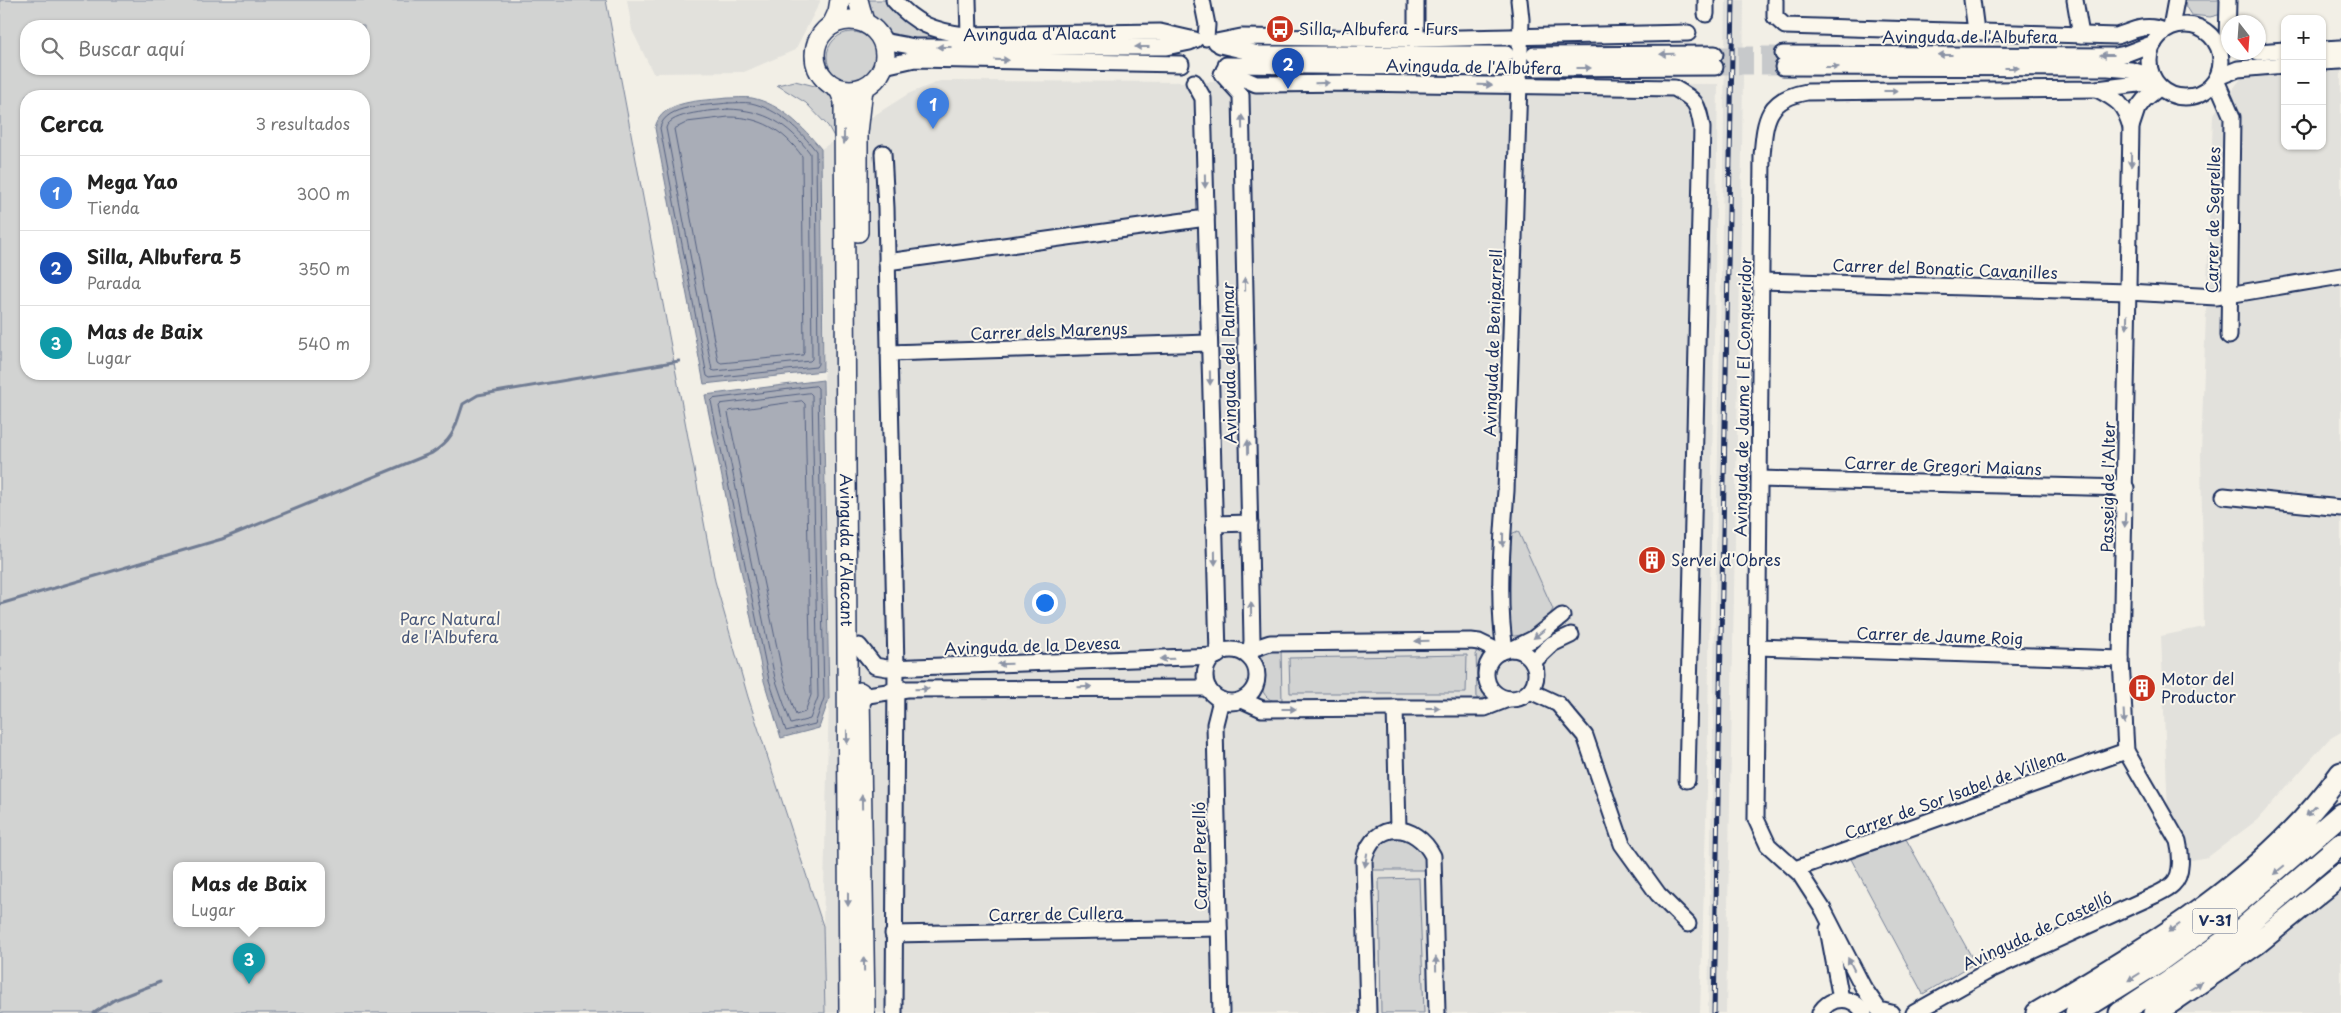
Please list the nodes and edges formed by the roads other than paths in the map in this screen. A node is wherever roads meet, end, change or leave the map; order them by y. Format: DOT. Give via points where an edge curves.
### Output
graph roads {
  1 [pos="840,0"];
  2 [pos="858,0"];
  3 [pos="894,0"];
  4 [pos="968,0"];
  5 [pos="1202,0"];
  6 [pos="1416,0"];
  7 [pos="1519,0"];
  8 [pos="1524,0"];
  9 [pos="1775,0"];
  10 [pos="1972,0"];
  11 [pos="2075,0"];
  12 [pos="2176,0"];
  13 [pos="2182,0"];
  14 [pos="2228,0"];
  15 [pos="2227,15"];
  16 [pos="1521,19"];
  17 [pos="864,22"];
  18 [pos="832,25"];
  19 [pos="2189,26"];
  20 [pos="2168,29"];
  21 [pos="1976,31"];
  22 [pos="1688,33"];
  23 [pos="969,35"];
  24 [pos="2081,35"];
  25 [pos="1520,37"];
  26 [pos="1416,39"];
  27 [pos="883,41"];
  28 [pos="1205,41"];
  29 [pos="2221,41"];
  30 [pos="2154,42"];
  31 [pos="2326,48"];
  32 [pos="2341,48"];
  33 [pos="2281,50"];
  34 [pos="2266,51"];
  35 [pos="1715,60"];
  36 [pos="2221,60"];
  37 [pos="2341,61"];
  38 [pos="1535,62"];
  39 [pos="2326,62"];
  40 [pos="1180,64"];
  41 [pos="2281,65"];
  42 [pos="884,66"];
  43 [pos="1224,70"];
  44 [pos="2217,79"];
  45 [pos="1194,82"];
  46 [pos="2156,82"];
  47 [pos="1519,85"];
  48 [pos="863,88"];
  49 [pos="839,89"];
  50 [pos="2097,89"];
  51 [pos="2196,96"];
  52 [pos="2227,105"];
  53 [pos="2131,127"];
  54 [pos="883,153"];
  55 [pos="1206,218"];
  56 [pos="887,262"];
  57 [pos="2341,276"];
  58 [pos="1761,281"];
  59 [pos="2128,292"];
  60 [pos="2230,295"];
  61 [pos="2229,336"];
  62 [pos="1210,343"];
  63 [pos="889,353"];
  64 [pos="1760,478"];
  65 [pos="2126,488"];
  66 [pos="2224,496"];
  67 [pos="2341,508"];
  68 [pos="1250,523"];
  69 [pos="1214,524"];
  70 [pos="1562,616"];
  71 [pos="1571,635"];
  72 [pos="859,646"];
  73 [pos="1758,647"];
  74 [pos="1506,650"];
  75 [pos="1247,653"];
  76 [pos="1217,655"];
  77 [pos="2121,659"];
  78 [pos="1533,662"];
  79 [pos="896,668"];
  80 [pos="1208,688"];
  81 [pos="895,690"];
  82 [pos="1530,691"];
  83 [pos="1508,699"];
  84 [pos="1221,700"];
  85 [pos="1242,700"];
  86 [pos="860,703"];
  87 [pos="1395,708"];
  88 [pos="2126,751"];
  89 [pos="2341,774"];
  90 [pos="1687,780"];
  91 [pos="2341,814"];
  92 [pos="1398,829"];
  93 [pos="2341,844"];
  94 [pos="1795,869"];
  95 [pos="2341,875"];
  96 [pos="2175,883"];
  97 [pos="1824,911"];
  98 [pos="1688,924"];
  99 [pos="1219,928"];
  100 [pos="894,934"];
  101 [pos="1863,987"];
  102 [pos="1841,999"];
  103 [pos="1860,1009"];
  104 [pos="1913,1012"];
  105 [pos="849,1013"];
  106 [pos="865,1013"];
  107 [pos="894,1013"];
  108 [pos="1221,1013"];
  109 [pos="1368,1013"];
  110 [pos="1437,1013"];
  111 [pos="1820,1013"];
  112 [pos="1891,1013"];
  113 [pos="2037,1013"];
  114 [pos="2076,1013"];
  115 [pos="2120,1013"];
  116 [pos="2155,1013"];
  1 -- 18 [label="main road"];
  2 -- 17 [label="main road"];
  3 -- 23 [label="street, Avinguda d'Alacant" via="922,25 946,33"];
  4 -- 23 [label="street"];
  5 -- 28 [label="street" via="1207,25"];
  6 -- 26 [label="street"];
  7 -- 16 [label="street"];
  8 -- 16 [label="street"];
  9 -- 21 [label="street, Avinguda de l'Albufera" via="1775,17 1786,26"];
  10 -- 21 [label="street"];
  11 -- 24 [label="street"];
  12 -- 20 [label="street"];
  13 -- 19 [label="street"];
  14 -- 15 [label="street"];
  16 -- 25 [label="street, Avinguda de Beniparrell"];
  17 -- 18 [label="main road" via="842,21"];
  17 -- 27 [label="main road"];
  18 -- 49 [label="main road" via="818,42 816,63 826,81"];
  19 -- 20 [label="street"];
  19 -- 29 [label="street" via="2204,30"];
  20 -- 24 [label="street, Avinguda de l'Albufera" via="2139,27 2117,36"];
  20 -- 30 [label="street"];
  21 -- 24 [label="street, Avinguda de l'Albufera"];
  22 -- 25 [label="street, Avinguda de l'Albufera"];
  23 -- 28 [label="street, Avinguda d'Alacant" via="1160,32"];
  25 -- 26 [label="street, Avinguda de l'Albufera"];
  25 -- 47 [label="street, Avinguda de Beniparrell"];
  26 -- 28 [label="street, Avinguda de l'Albufera" via="1241,37"];
  28 -- 27 [label="street, Avinguda de l'Albufera, one-way" via="1166,47 915,47"];
  27 -- 42 [label="main road"];
  28 -- 40 [label="street" via="1183,51"];
  28 -- 43 [label="street" via="1224,51"];
  28 -- 43 [label="street, Avinguda de l'Albufera" via="1251,53 1506,61"];
  30 -- 46 [label="street" via="2149,64"];
  30 -- 46 [label="street, Avinguda de l'Albufera, one-way" via="2115,56 1783,61 2108,68 2131,70"];
  31 -- 32 [label="street"];
  33 -- 34 [label="street"];
  35 -- 38 [label="street, Avinguda de l'Albufera"];
  36 -- 44 [label="street"];
  37 -- 39 [label="street"];
  42 -- 40 [label="street, one-way" via="915,59"];
  40 -- 45 [label="street" via="1185,75"];
  41 -- 44 [label="street" via="2238,69"];
  42 -- 48 [label="main road" via="876,80"];
  43 -- 45 [label="street" via="1209,83"];
  43 -- 47 [label="street, Avinguda de l'Albufera, one-way" via="1256,84"];
  68 -- 43 [label="street, Avinguda del Palmar, one-way" via="1241,95"];
  44 -- 51 [label="street" via="2204,93"];
  44 -- 52 [label="street, Carrer de Segrelles"];
  45 -- 55 [label="street, Avinguda del Palmar, one-way" via="1203,98"];
  46 -- 50 [label="street"];
  46 -- 51 [label="street" via="2170,94 2183,98"];
  46 -- 53 [label="street, Passeig de l'Alter" via="2137,109"];
  47 -- 74 [label="street, Avinguda de Beniparrell, one-way" via="1503,535 1502,631"];
  47 -- 90 [label="street, Avinguda de l'Albufera" via="1674,88 1692,98 1700,112"];
  48 -- 49 [label="main road"];
  48 -- 72 [label="main road, Avinguda d'Alacant" via="858,133"];
  49 -- 105 [label="main road, Avinguda d'Alacant, one-way" via="844,101"];
  50 -- 53 [label="street" via="2120,102"];
  58 -- 50 [label="street, Avinguda de Jaume I El Conqueridor, one-way" via="1765,121 1780,101 1807,92"];
  51 -- 52 [label="street"];
  52 -- 60 [label="street, Carrer de Segrelles" via="2232,118"];
  53 -- 59 [label="street, Passeig de l'Alter, one-way"];
  54 -- 56 [label="street"];
  55 -- 56 [label="street"];
  55 -- 62 [label="street, Avinguda del Palmar"];
  56 -- 63 [label="street"];
  57 -- 60 [label="street, Carrer del Bonatic Cavanilles"];
  58 -- 59 [label="street, Carrer del Bonatic Cavanilles"];
  58 -- 64 [label="street, Avinguda de Jaume I El Conqueridor"];
  59 -- 60 [label="street, Carrer del Bonatic Cavanilles"];
  59 -- 65 [label="street, Passeig de l'Alter, one-way"];
  60 -- 61 [label="street, Carrer de Segrelles"];
  62 -- 63 [label="street, Carrer dels Marenys"];
  62 -- 69 [label="street, Avinguda del Palmar, one-way"];
  63 -- 79 [label="street"];
  64 -- 65 [label="street, Carrer de Gregori Maians"];
  64 -- 73 [label="street, Avinguda de Jaume I El Conqueridor"];
  65 -- 77 [label="street, Passeig de l'Alter, one-way"];
  66 -- 67 [label="street"];
  68 -- 69 [label="street"];
  75 -- 68 [label="street, Avinguda del Palmar, one-way"];
  69 -- 76 [label="street, Avinguda del Palmar, one-way"];
  70 -- 74 [label="street, one-way" via="1533,639"];
  71 -- 78 [label="street" via="1552,644"];
  72 -- 79 [label="street, Avinguda de la Devesa" via="876,666"];
  72 -- 86 [label="main road, Avinguda d'Alacant"];
  73 -- 77 [label="street, Carrer de Jaume Roig"];
  73 -- 94 [label="street, Avinguda de Jaume I El Conqueridor" via="1756,819 1768,845"];
  74 -- 75 [label="street, one-way" via="1471,641 1270,643"];
  74 -- 78 [label="street" via="1528,655"];
  74 -- 83 [label="street" via="1488,664 1486,678 1492,690"];
  75 -- 76 [label="street" via="1233,650"];
  75 -- 85 [label="street" via="1256,668 1257,678 1255,687"];
  76 -- 79 [label="street, Avinguda de la Devesa, one-way"];
  76 -- 80 [label="street" via="1207,669"];
  77 -- 88 [label="street, Passeig de l'Alter, one-way"];
  78 -- 82 [label="street" via="1536,677"];
  79 -- 81 [label="street"];
  81 -- 80 [label="street, one-way"];
  80 -- 84 [label="street"];
  81 -- 86 [label="street" via="868,695"];
  81 -- 100 [label="street"];
  82 -- 83 [label="street"];
  82 -- 98 [label="street" via="1558,704 1585,736 1622,844 1658,894"];
  87 -- 83 [label="street, one-way" via="1485,708"];
  84 -- 85 [label="street"];
  84 -- 99 [label="street, Carrer Perelló" via="1215,724"];
  85 -- 87 [label="street, one-way" via="1262,709"];
  106 -- 86 [label="main road, Avinguda d'Alacant, one-way"];
  87 -- 92 [label="street"];
  88 -- 94 [label="street, Carrer de Sor Isabel de Villena"];
  88 -- 96 [label="street, Passeig de l'Alter" via="2178,841 2180,860"];
  89 -- 113 [label="highway, one-way" via="2322,800 2221,895 2148,945"];
  91 -- 114 [label="highway, V-31, one-way" via="2231,910 2158,962"];
  92 -- 109 [label="street, one-way" via="1374,840 1364,860"];
  110 -- 92 [label="street, one-way" via="1433,856 1420,837"];
  93 -- 115 [label="highway, V-31" via="2244,927"];
  94 -- 97 [label="street"];
  116 -- 95 [label="highway, one-way" via="2256,944"];
  96 -- 104 [label="street, Avinguda de Castelló" via="1992,969"];
  101 -- 97 [label="street, one-way"];
  97 -- 102 [label="street"];
  99 -- 100 [label="street, Carrer de Cullera"];
  99 -- 108 [label="street, Carrer Perelló"];
  100 -- 107 [label="street"];
  101 -- 103 [label="street"];
  101 -- 112 [label="street" via="1879,1010"];
  102 -- 103 [label="street"];
  102 -- 111 [label="street" via="1827,1004"];
}
